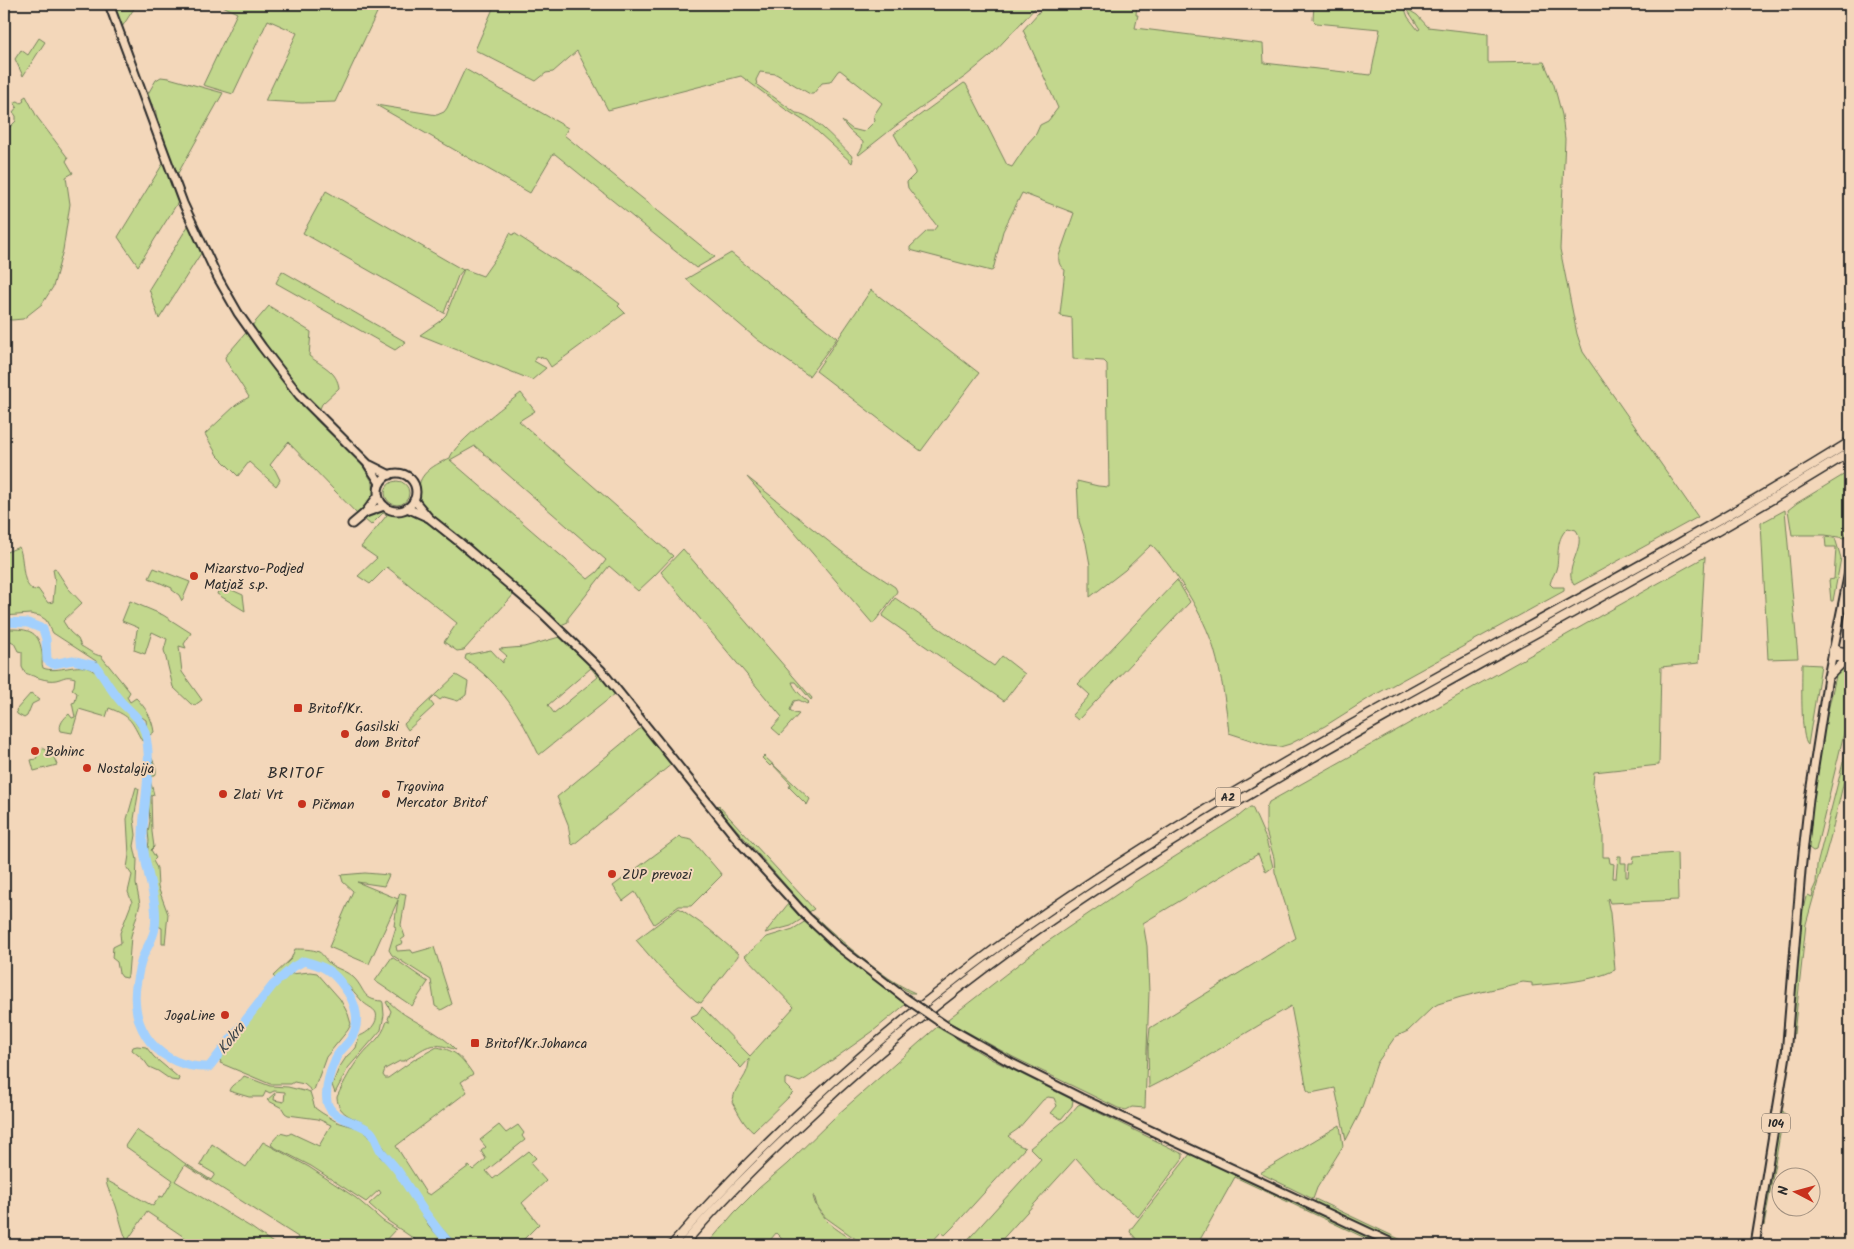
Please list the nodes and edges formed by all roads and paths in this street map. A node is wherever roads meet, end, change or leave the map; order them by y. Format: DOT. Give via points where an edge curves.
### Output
graph roads {
  1 [pos="109,4"];
  2 [pos="1850,442"];
  3 [pos="1850,452"];
  4 [pos="367,463"];
  5 [pos="390,475"];
  6 [pos="380,483"];
  7 [pos="378,496"];
  8 [pos="414,500"];
  9 [pos="384,506"];
  10 [pos="407,508"];
  11 [pos="365,513"];
  12 [pos="429,518"];
  13 [pos="352,524"];
  14 [pos="1850,566"];
  15 [pos="1833,651"];
  16 [pos="1849,657"];
  17 [pos="1828,677"];
  18 [pos="672,1245"];
  19 [pos="683,1245"];
  20 [pos="1396,1245"];
  21 [pos="1756,1245"];
  1 -- 4 [label="main road" via="183,202 218,278 243,320 299,395"];
  2 -- 18 [label="highway, A2" via="1737,510 1262,777 1049,911 926,1003 830,1084 736,1176"];
  3 -- 19 [label="highway, A2" via="1734,521 1270,782 1054,918 884,1048 791,1133"];
  4 -- 5 [label="main road"];
  4 -- 6 [label="main road"];
  5 -- 6 [label="main road"];
  5 -- 8 [label="main road" via="402,474 410,479 415,489"];
  6 -- 7 [label="main road"];
  7 -- 9 [label="main road"];
  7 -- 11 [label="main road"];
  8 -- 10 [label="main road"];
  8 -- 12 [label="main road"];
  9 -- 10 [label="main road" via="395,511"];
  9 -- 11 [label="main road"];
  10 -- 12 [label="main road"];
  11 -- 13 [label="main road"];
  12 -- 20 [label="main road, bridge" via="527,600 588,657 741,844 800,909 839,947 905,998 946,1026 1013,1064"];
  14 -- 15 [label="main road, 104"];
  15 -- 16 [label="highway" via="1838,657"];
  15 -- 17 [label="main road, 104"];
  16 -- 17 [label="highway"];
  17 -- 21 [label="main road, 104" via="1804,841 1786,1055"];
}
